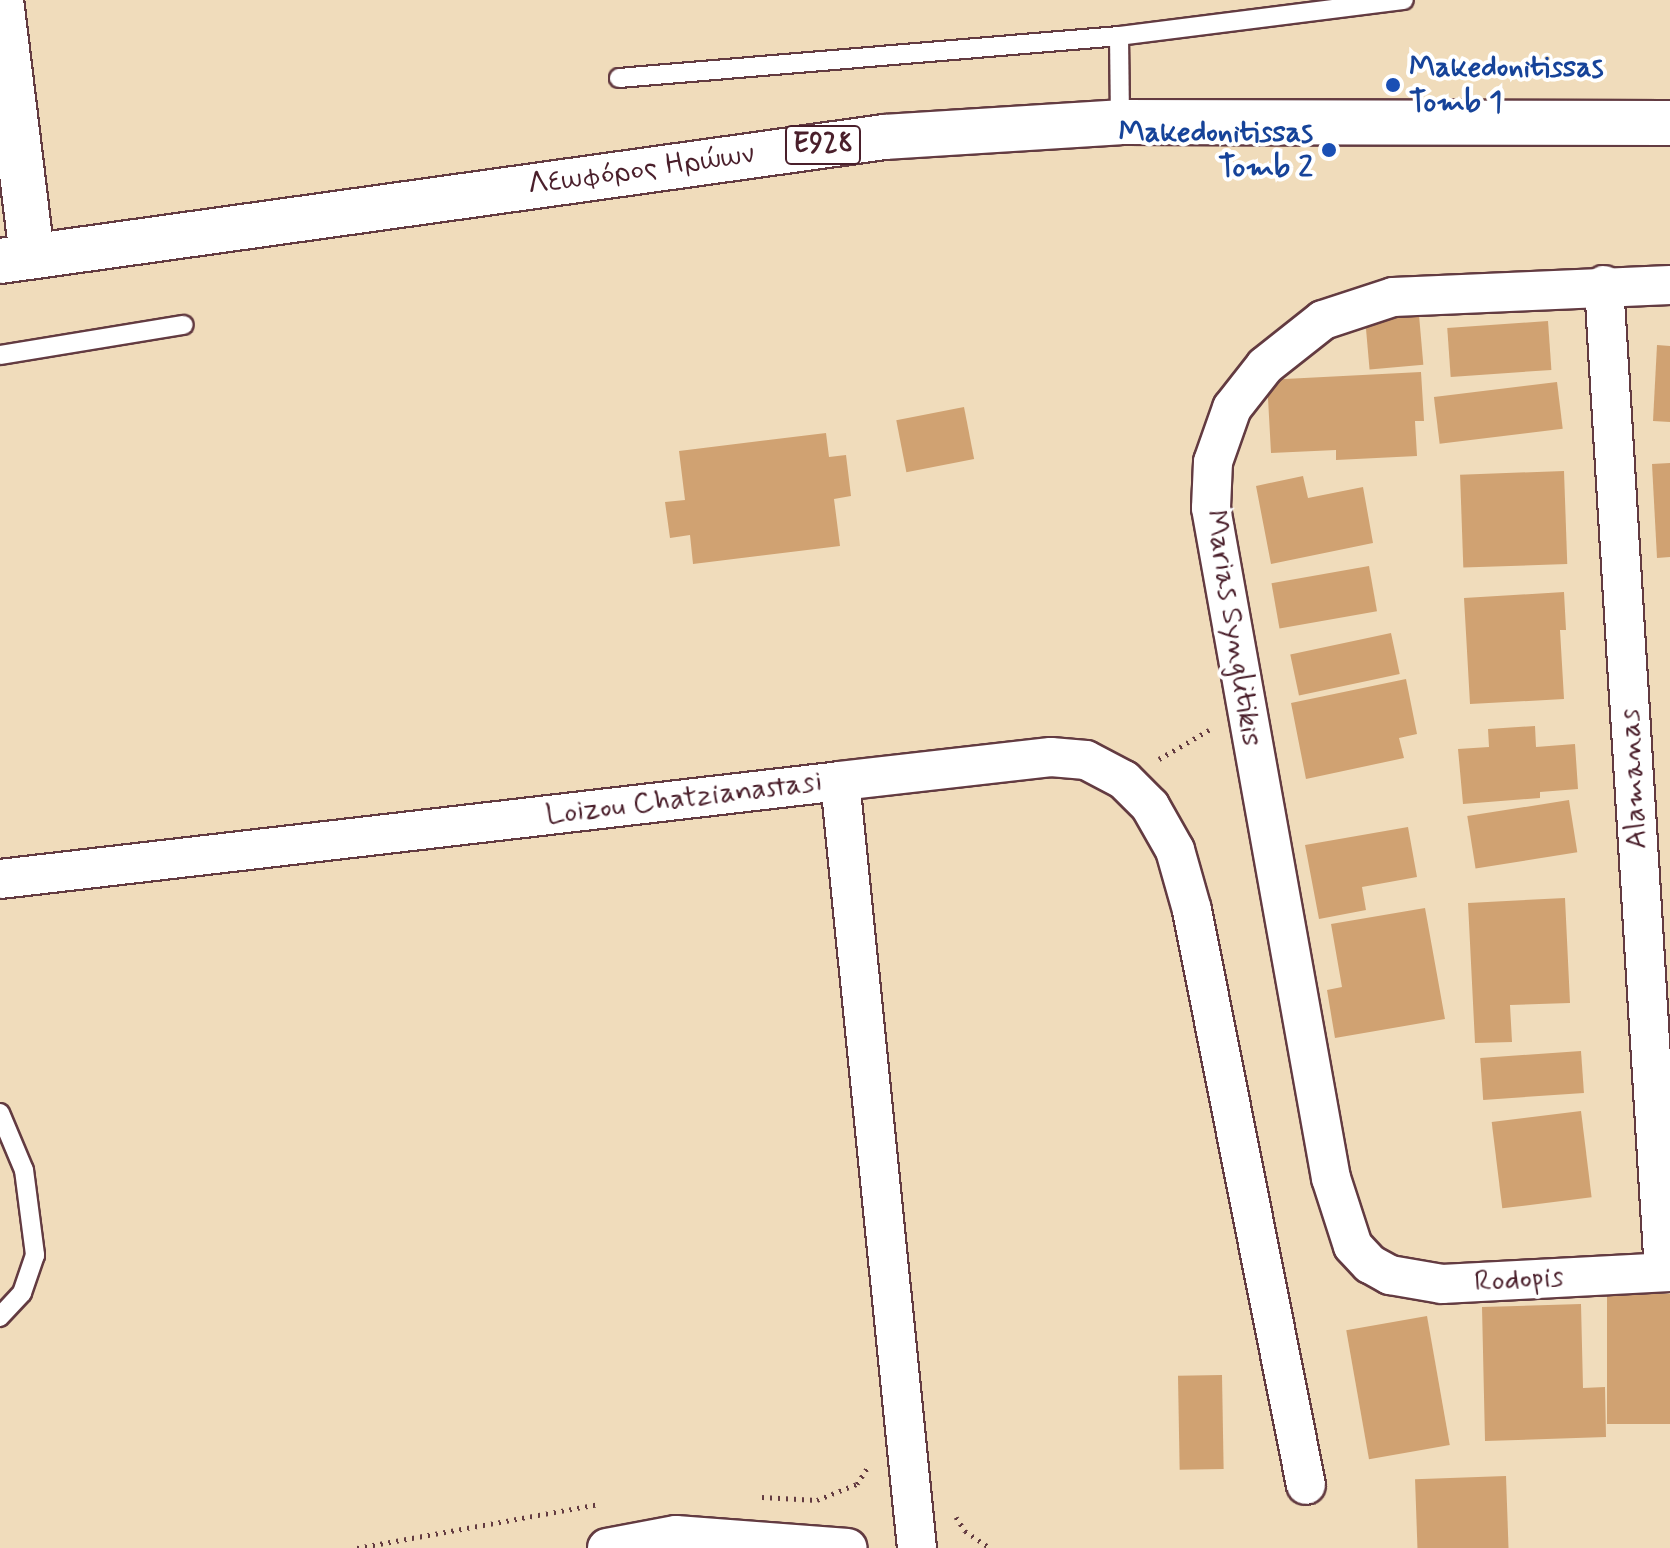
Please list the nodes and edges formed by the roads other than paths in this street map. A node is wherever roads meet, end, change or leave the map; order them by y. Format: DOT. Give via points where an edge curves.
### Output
graph roads {
  1 [pos="1,0"];
  2 [pos="1404,0"];
  3 [pos="1119,36"];
  4 [pos="619,78"];
  5 [pos="1120,122"];
  6 [pos="1670,123"];
  7 [pos="16,258"];
  8 [pos="1604,285"];
  9 [pos="1670,285"];
  10 [pos="184,325"];
  11 [pos="0,355"];
  12 [pos="840,781"];
  13 [pos="0,879"];
  14 [pos="0,1113"];
  15 [pos="1370,1264"];
  16 [pos="1667,1272"];
  17 [pos="0,1317"];
  18 [pos="1306,1485"];
  19 [pos="607,1548"];
  20 [pos="848,1548"];
  21 [pos="917,1548"];
  1 -- 7 [label="main road"];
  2 -- 3 [label="lane"];
  3 -- 4 [label="lane"];
  3 -- 5 [label="lane"];
  5 -- 6 [label="main road, Λεωφόρος Ηρώων / E928"];
  5 -- 7 [label="main road, Λεωφόρος Ηρώων / E928" via="884,137"];
  8 -- 9 [label="street, Marias Synglitikis"];
  8 -- 15 [label="street, Marias Synglitikis" via="1393,297 1323,320 1265,366 1232,408 1213,462 1215,548 1331,1178 1353,1246"];
  8 -- 16 [label="street, Alamanas"];
  10 -- 11 [label="lane"];
  12 -- 13 [label="street, Loizou Chatzianastasi"];
  12 -- 18 [label="street" via="1051,757 1086,760 1124,780 1150,806 1175,850 1192,910"];
  12 -- 21 [label="street, Loizou Chatzianastasi"];
  14 -- 17 [label="lane" via="24,1170 35,1255 22,1293"];
  15 -- 16 [label="street, Rodopis" via="1390,1275 1442,1284"];
  19 -- 20 [label="street" via="676,1535"];
}
